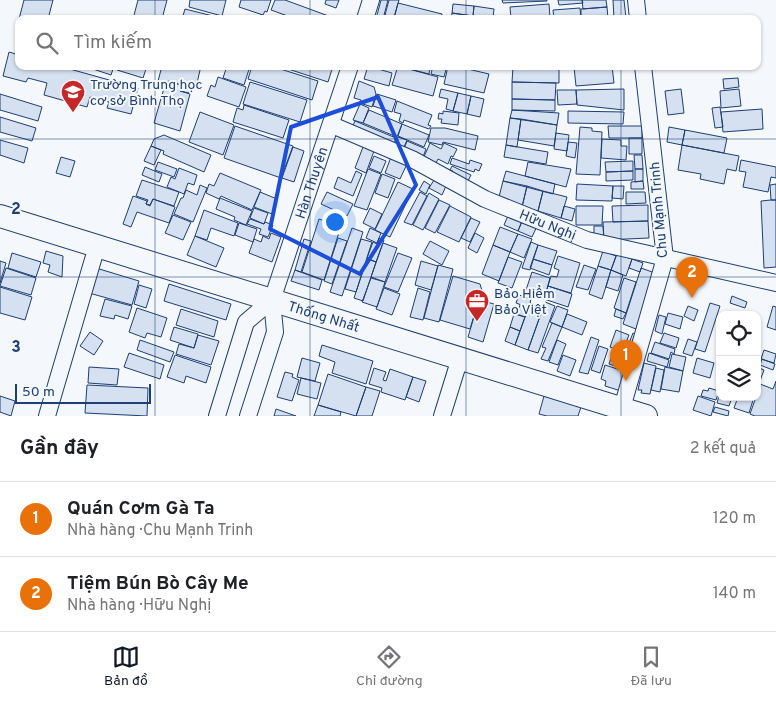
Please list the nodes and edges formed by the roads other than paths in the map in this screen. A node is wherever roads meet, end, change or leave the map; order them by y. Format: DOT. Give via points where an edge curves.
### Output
graph roads {
  1 [pos="371,0"];
  2 [pos="636,0"];
  3 [pos="366,15"];
  4 [pos="638,15"];
  5 [pos="349,70"];
  6 [pos="643,70"];
  7 [pos="332,125"];
  8 [pos="0,216"];
  9 [pos="97,246"];
  10 [pos="665,258"];
  11 [pos="776,283"];
  12 [pos="272,300"];
  13 [pos="460,358"];
  14 [pos="622,408"];
  15 [pos="47,416"];
  16 [pos="217,416"];
  17 [pos="248,416"];
  18 [pos="442,416"];
  19 [pos="646,416"];
  1 -- 3 [label="street"];
  2 -- 4 [label="street"];
  5 -- 7 [label="street, Hàn Thuyên"];
  6 -- 10 [label="street, Chu Mạnh Trinh"];
  7 -- 10 [label="street, Hữu Nghị" via="412,159 485,200 587,240"];
  7 -- 12 [label="street, Hàn Thuyên"];
  8 -- 9 [label="street, Thống Nhất"];
  9 -- 12 [label="street, Thống Nhất"];
  9 -- 15 [label="street"];
  10 -- 11 [label="street, Hữu Nghị"];
  10 -- 14 [label="street, Chu Mạnh Trinh"];
  12 -- 13 [label="street, Thống Nhất"];
  12 -- 16 [label="street" via="246,322"];
  12 -- 17 [label="street, Hàn Thuyên" via="275,332"];
  13 -- 14 [label="street, Thống Nhất"];
  13 -- 18 [label="street"];
  14 -- 19 [label="street, Thống Nhất"];
}
